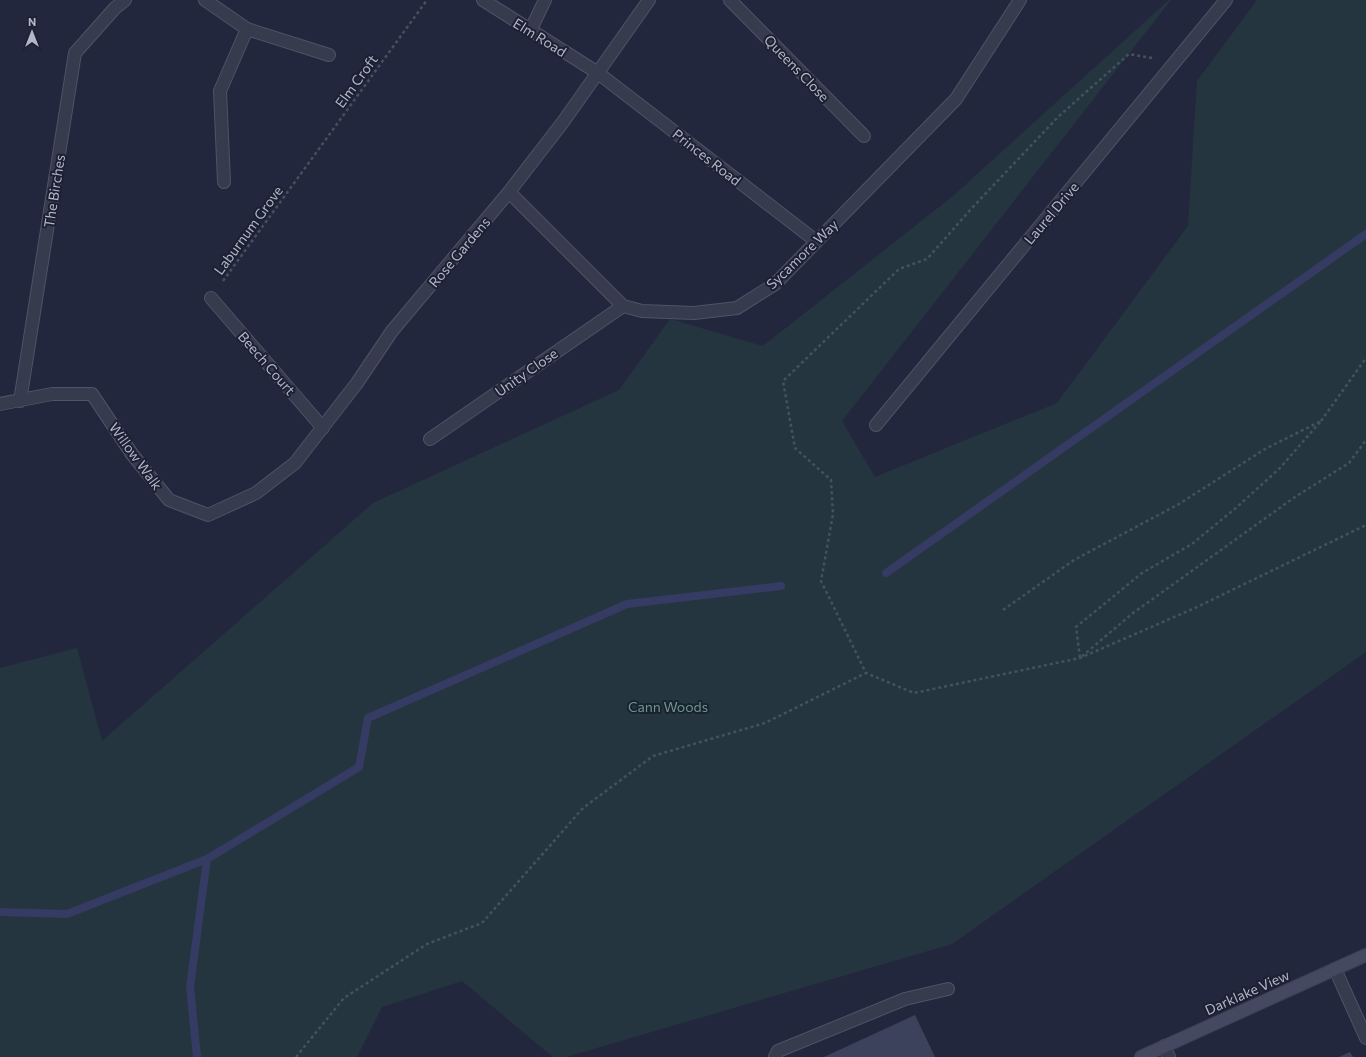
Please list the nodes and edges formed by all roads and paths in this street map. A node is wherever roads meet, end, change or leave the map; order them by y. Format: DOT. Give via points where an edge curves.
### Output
graph roads {
  1 [pos="124,0"];
  2 [pos="205,0"];
  3 [pos="427,0"];
  4 [pos="483,0"];
  5 [pos="545,0"];
  6 [pos="649,0"];
  7 [pos="730,0"];
  8 [pos="1020,0"];
  9 [pos="1226,0"];
  10 [pos="247,29"];
  11 [pos="530,31"];
  12 [pos="329,55"];
  13 [pos="1176,61"];
  14 [pos="598,73"];
  15 [pos="864,136"];
  16 [pos="301,173"];
  17 [pos="224,182"];
  18 [pos="510,192"];
  19 [pos="816,241"];
  20 [pos="211,298"];
  21 [pos="623,306"];
  22 [pos="1366,358"];
  23 [pos="20,401"];
  24 [pos="0,404"];
  25 [pos="1321,421"];
  26 [pos="876,425"];
  27 [pos="323,428"];
  28 [pos="430,438"];
  29 [pos="1366,440"];
  30 [pos="256,493"];
  31 [pos="1366,525"];
  32 [pos="1003,610"];
  33 [pos="1080,658"];
  34 [pos="866,673"];
  35 [pos="1366,956"];
  36 [pos="1335,969"];
  37 [pos="948,989"];
  38 [pos="1366,1038"];
  39 [pos="1164,1046"];
  40 [pos="296,1057"];
  41 [pos="775,1057"];
  42 [pos="1141,1057"];
  43 [pos="1169,1057"];
  1 -- 23 [label="street, The Birches" via="76,53"];
  2 -- 10 [label="street"];
  3 -- 16 [label="path, Elm Croft"];
  4 -- 11 [label="street, Elm Road"];
  5 -- 11 [label="street"];
  6 -- 14 [label="street, Rose Gardens"];
  7 -- 15 [label="street, Queens Close"];
  8 -- 19 [label="street, Sycamore Way" via="956,99"];
  9 -- 13 [label="street, Laurel Drive"];
  10 -- 12 [label="street"];
  10 -- 17 [label="street" via="220,91"];
  11 -- 14 [label="street, Elm Road"];
  13 -- 26 [label="street, Laurel Drive"];
  13 -- 34 [label="path" via="1129,54 1058,117 927,259 899,270 783,381 795,448 831,480 833,514 821,581"];
  14 -- 18 [label="street, Rose Gardens"];
  14 -- 19 [label="street, Princes Road"];
  16 -- 20 [label="path, Laburnum Grove"];
  18 -- 21 [label="street"];
  18 -- 27 [label="street, Rose Gardens" via="392,331"];
  19 -- 21 [label="street, Sycamore Way" via="775,284 737,308 694,313 642,311"];
  20 -- 27 [label="street, Beech Court"];
  21 -- 28 [label="street, Unity Close"];
  22 -- 25 [label="path"];
  23 -- 24 [label="street"];
  23 -- 30 [label="street, Willow Walk" via="52,394 92,394 132,454 169,500 208,515"];
  25 -- 32 [label="path" via="1265,449 1179,504 1074,560"];
  25 -- 33 [label="path" via="1280,468 1237,507 1192,544 1142,573 1076,627"];
  27 -- 30 [label="street, Rose Gardens" via="295,463"];
  29 -- 33 [label="path" via="1349,462 1295,497 1133,613"];
  31 -- 33 [label="path" via="1195,608"];
  33 -- 34 [label="path" via="914,693"];
  34 -- 40 [label="path" via="765,723 653,756 583,808 482,923 427,944 344,998"];
  35 -- 36 [label="street, Darklake View"];
  36 -- 38 [label="street"];
  36 -- 39 [label="street, Darklake View"];
  37 -- 41 [label="street" via="905,999 778,1051"];
  39 -- 42 [label="street, Darklake View"];
  39 -- 43 [label="street"];
}
